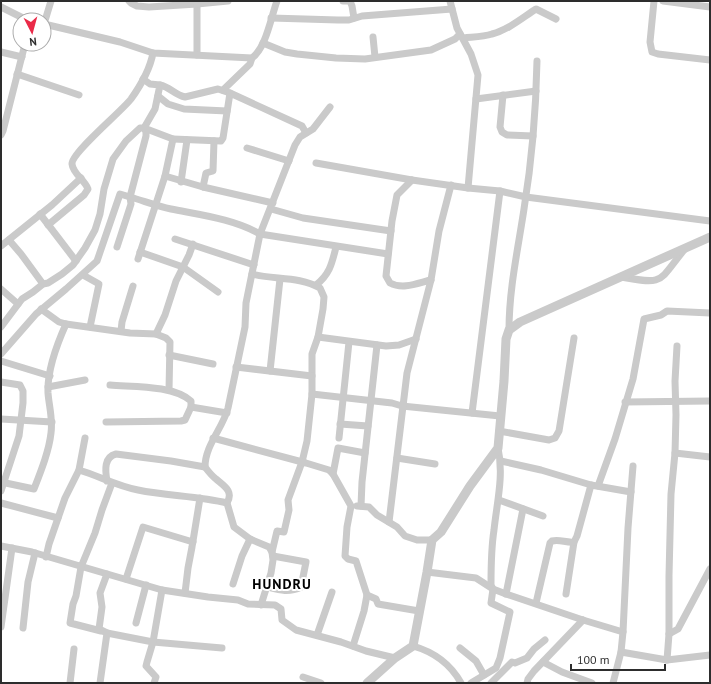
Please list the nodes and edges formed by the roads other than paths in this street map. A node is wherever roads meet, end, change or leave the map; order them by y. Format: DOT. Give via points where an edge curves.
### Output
graph roads {
  1 [pos="51,1"];
  2 [pos="129,1"];
  3 [pos="228,1"];
  4 [pos="278,1"];
  5 [pos="343,1"];
  6 [pos="450,1"];
  7 [pos="654,1"];
  8 [pos="663,1"];
  9 [pos="197,4"];
  10 [pos="1,7"];
  11 [pos="710,7"];
  12 [pos="452,9"];
  13 [pos="12,12"];
  14 [pos="48,12"];
  15 [pos="271,18"];
  16 [pos="354,18"];
  17 [pos="556,19"];
  18 [pos="52,26"];
  19 [pos="462,36"];
  20 [pos="372,37"];
  21 [pos="263,43"];
  22 [pos="1,52"];
  23 [pos="23,52"];
  24 [pos="153,53"];
  25 [pos="197,55"];
  26 [pos="22,57"];
  27 [pos="375,57"];
  28 [pos="252,58"];
  29 [pos="710,60"];
  30 [pos="537,61"];
  31 [pos="18,74"];
  32 [pos="143,79"];
  33 [pos="160,85"];
  34 [pos="536,91"];
  35 [pos="226,92"];
  36 [pos="79,95"];
  37 [pos="503,95"];
  38 [pos="158,96"];
  39 [pos="476,99"];
  40 [pos="330,106"];
  41 [pos="227,110"];
  42 [pos="144,128"];
  43 [pos="306,133"];
  44 [pos="1,135"];
  45 [pos="532,136"];
  46 [pos="173,139"];
  47 [pos="187,140"];
  48 [pos="214,141"];
  49 [pos="247,148"];
  50 [pos="288,161"];
  51 [pos="316,163"];
  52 [pos="165,176"];
  53 [pos="81,178"];
  54 [pos="412,180"];
  55 [pos="181,182"];
  56 [pos="451,185"];
  57 [pos="203,187"];
  58 [pos="468,188"];
  59 [pos="500,191"];
  60 [pos="130,197"];
  61 [pos="526,197"];
  62 [pos="156,205"];
  63 [pos="272,206"];
  64 [pos="40,214"];
  65 [pos="710,220"];
  66 [pos="48,225"];
  67 [pos="391,231"];
  68 [pos="260,234"];
  69 [pos="710,237"];
  70 [pos="175,239"];
  71 [pos="9,240"];
  72 [pos="193,244"];
  73 [pos="1,246"];
  74 [pos="336,246"];
  75 [pos="117,247"];
  76 [pos="685,248"];
  77 [pos="388,254"];
  78 [pos="76,261"];
  79 [pos="254,265"];
  80 [pos="183,267"];
  81 [pos="252,274"];
  82 [pos="83,275"];
  83 [pos="622,277"];
  84 [pos="280,278"];
  85 [pos="431,280"];
  86 [pos="43,284"];
  87 [pos="316,285"];
  88 [pos="133,286"];
  89 [pos="1,289"];
  90 [pos="218,292"];
  91 [pos="18,304"];
  92 [pos="41,309"];
  93 [pos="710,313"];
  94 [pos="66,324"];
  95 [pos="1,327"];
  96 [pos="90,327"];
  97 [pos="509,330"];
  98 [pos="121,331"];
  99 [pos="156,334"];
  100 [pos="318,338"];
  101 [pos="574,338"];
  102 [pos="416,339"];
  103 [pos="349,342"];
  104 [pos="377,345"];
  105 [pos="677,346"];
  106 [pos="1,354"];
  107 [pos="169,355"];
  108 [pos="1,361"];
  109 [pos="213,364"];
  110 [pos="236,367"];
  111 [pos="270,371"];
  112 [pos="50,376"];
  113 [pos="312,376"];
  114 [pos="85,380"];
  115 [pos="1,382"];
  116 [pos="110,385"];
  117 [pos="48,387"];
  118 [pos="169,390"];
  119 [pos="312,394"];
  120 [pos="343,398"];
  121 [pos="372,401"];
  122 [pos="710,401"];
  123 [pos="625,402"];
  124 [pos="675,402"];
  125 [pos="402,406"];
  126 [pos="191,407"];
  127 [pos="227,413"];
  128 [pos="472,413"];
  129 [pos="500,416"];
  130 [pos="1,419"];
  131 [pos="21,421"];
  132 [pos="52,422"];
  133 [pos="106,422"];
  134 [pos="340,424"];
  135 [pos="368,426"];
  136 [pos="499,431"];
  137 [pos="86,438"];
  138 [pos="213,438"];
  139 [pos="339,438"];
  140 [pos="498,448"];
  141 [pos="675,452"];
  142 [pos="365,453"];
  143 [pos="710,457"];
  144 [pos="397,458"];
  145 [pos="501,461"];
  146 [pos="302,462"];
  147 [pos="435,464"];
  148 [pos="633,466"];
  149 [pos="205,467"];
  150 [pos="79,470"];
  151 [pos="333,474"];
  152 [pos="2,482"];
  153 [pos="109,482"];
  154 [pos="594,486"];
  155 [pos="1,491"];
  156 [pos="631,492"];
  157 [pos="200,498"];
  158 [pos="499,500"];
  159 [pos="1,503"];
  160 [pos="227,503"];
  161 [pos="351,506"];
  162 [pos="361,506"];
  163 [pos="523,509"];
  164 [pos="543,516"];
  165 [pos="58,518"];
  166 [pos="389,522"];
  167 [pos="250,539"];
  168 [pos="432,540"];
  169 [pos="193,542"];
  170 [pos="574,542"];
  171 [pos="1,546"];
  172 [pos="12,548"];
  173 [pos="35,553"];
  174 [pos="272,554"];
  175 [pos="46,556"];
  176 [pos="81,567"];
  177 [pos="710,569"];
  178 [pos="427,572"];
  179 [pos="107,574"];
  180 [pos="126,579"];
  181 [pos="233,584"];
  182 [pos="146,585"];
  183 [pos="267,586"];
  184 [pos="493,589"];
  185 [pos="162,590"];
  186 [pos="332,592"];
  187 [pos="185,593"];
  188 [pos="506,594"];
  189 [pos="566,594"];
  190 [pos="367,595"];
  191 [pos="3,596"];
  192 [pos="536,603"];
  193 [pos="261,605"];
  194 [pos="419,611"];
  195 [pos="583,620"];
  196 [pos="136,624"];
  197 [pos="1,627"];
  198 [pos="23,628"];
  199 [pos="104,632"];
  200 [pos="623,632"];
  201 [pos="669,634"];
  202 [pos="317,635"];
  203 [pos="545,640"];
  204 [pos="153,642"];
  205 [pos="353,646"];
  206 [pos="413,646"];
  207 [pos="222,648"];
  208 [pos="460,648"];
  209 [pos="74,649"];
  210 [pos="621,652"];
  211 [pos="710,655"];
  212 [pos="395,658"];
  213 [pos="667,660"];
  214 [pos="543,662"];
  215 [pos="484,675"];
  216 [pos="303,677"];
  217 [pos="70,683"];
  218 [pos="100,683"];
  219 [pos="154,683"];
  220 [pos="321,683"];
  221 [pos="367,683"];
  222 [pos="461,683"];
  223 [pos="471,683"];
  224 [pos="491,683"];
  225 [pos="527,683"];
  226 [pos="592,683"];
  227 [pos="613,683"];
  1 -- 14 [label="street"];
  2 -- 9 [label="street" via="143,7"];
  3 -- 9 [label="street"];
  4 -- 15 [label="street"];
  5 -- 16 [label="street" via="350,1"];
  6 -- 12 [label="street"];
  7 -- 29 [label="street" via="650,42 652,52"];
  8 -- 11 [label="street"];
  9 -- 25 [label="street"];
  10 -- 13 [label="street"];
  12 -- 16 [label="street"];
  12 -- 19 [label="street"];
  15 -- 16 [label="street"];
  15 -- 21 [label="street"];
  17 -- 19 [label="street" via="536,9 497,33"];
  18 -- 24 [label="street" via="120,42"];
  19 -- 27 [label="street" via="431,50"];
  19 -- 39 [label="street" via="478,76"];
  20 -- 27 [label="street"];
  21 -- 27 [label="street" via="297,54 336,58"];
  21 -- 28 [label="street"];
  22 -- 26 [label="street"];
  23 -- 26 [label="street"];
  24 -- 25 [label="street"];
  24 -- 32 [label="street" via="151,66"];
  25 -- 28 [label="street"];
  26 -- 31 [label="street"];
  28 -- 35 [label="street" via="250,64"];
  30 -- 34 [label="street"];
  31 -- 36 [label="street"];
  31 -- 44 [label="street"];
  32 -- 33 [label="street" via="150,84"];
  32 -- 53 [label="street" via="119,112 74,158 72,163"];
  33 -- 35 [label="street" via="185,97 218,89"];
  33 -- 38 [label="street"];
  34 -- 37 [label="street"];
  34 -- 45 [label="street"];
  35 -- 41 [label="street"];
  35 -- 43 [label="street" via="302,126"];
  37 -- 39 [label="street"];
  37 -- 45 [label="street" via="500,127 502,132 507,135"];
  38 -- 41 [label="street" via="168,104 184,109"];
  38 -- 42 [label="street" via="151,117"];
  39 -- 58 [label="street"];
  40 -- 43 [label="street" via="313,129"];
  41 -- 48 [label="street" via="223,138"];
  42 -- 46 [label="street"];
  42 -- 60 [label="street" via="146,136"];
  42 -- 78 [label="street" via="140,128 126,141 116,155 107,177 95,230"];
  43 -- 50 [label="street" via="300,137"];
  45 -- 61 [label="street"];
  46 -- 47 [label="street"];
  46 -- 52 [label="street"];
  47 -- 48 [label="street"];
  47 -- 55 [label="street"];
  48 -- 57 [label="street" via="213,171 206,173"];
  49 -- 50 [label="street"];
  50 -- 63 [label="street"];
  51 -- 54 [label="street"];
  52 -- 55 [label="street"];
  52 -- 62 [label="street"];
  53 -- 64 [label="street"];
  53 -- 66 [label="street" via="88,189 84,195"];
  54 -- 56 [label="street"];
  54 -- 67 [label="street" via="397,195"];
  55 -- 57 [label="street"];
  56 -- 58 [label="street"];
  56 -- 85 [label="street" via="439,231"];
  57 -- 63 [label="street"];
  58 -- 59 [label="street"];
  59 -- 61 [label="street"];
  59 -- 128 [label="street"];
  60 -- 62 [label="street"];
  60 -- 75 [label="street" via="131,204"];
  60 -- 82 [label="street" via="120,194 97,261"];
  61 -- 65 [label="street"];
  61 -- 97 [label="street" via="514,272"];
  62 -- 68 [label="street" via="222,220"];
  62 -- 80 [label="street" via="139,255"];
  63 -- 67 [label="street" via="303,218"];
  63 -- 68 [label="street"];
  64 -- 66 [label="street"];
  64 -- 71 [label="street"];
  66 -- 78 [label="street"];
  67 -- 77 [label="street"];
  68 -- 74 [label="street"];
  68 -- 79 [label="street"];
  69 -- 76 [label="street"];
  70 -- 72 [label="street"];
  71 -- 73 [label="street"];
  71 -- 86 [label="street"];
  72 -- 79 [label="street"];
  72 -- 80 [label="street"];
  74 -- 77 [label="street"];
  74 -- 87 [label="street" via="328,273"];
  76 -- 83 [label="street"];
  76 -- 83 [label="street" via="659,280 654,282"];
  77 -- 85 [label="street" via="386,276 390,283 403,286"];
  78 -- 86 [label="street" via="68,270"];
  79 -- 81 [label="street"];
  80 -- 90 [label="street"];
  80 -- 99 [label="street"];
  81 -- 84 [label="street"];
  81 -- 110 [label="street" via="246,303 245,327"];
  82 -- 92 [label="street"];
  82 -- 96 [label="street" via="99,284"];
  83 -- 97 [label="street" via="520,322"];
  84 -- 87 [label="street"];
  84 -- 111 [label="street"];
  85 -- 102 [label="street"];
  86 -- 91 [label="street"];
  87 -- 100 [label="street" via="324,297"];
  88 -- 98 [label="street"];
  89 -- 91 [label="street"];
  91 -- 95 [label="street"];
  92 -- 94 [label="street"];
  92 -- 106 [label="street"];
  93 -- 123 [label="street" via="667,311 644,319 633,379"];
  94 -- 96 [label="street"];
  94 -- 112 [label="street"];
  96 -- 98 [label="street"];
  97 -- 129 [label="street" via="506,339"];
  98 -- 99 [label="street"];
  99 -- 107 [label="street" via="170,342"];
  100 -- 103 [label="street"];
  100 -- 113 [label="street" via="312,354"];
  101 -- 136 [label="street" via="559,431 555,438 549,440"];
  102 -- 104 [label="street" via="399,345"];
  102 -- 125 [label="street"];
  103 -- 104 [label="street"];
  103 -- 120 [label="street"];
  104 -- 121 [label="street"];
  105 -- 124 [label="street"];
  107 -- 109 [label="street"];
  107 -- 118 [label="street"];
  108 -- 112 [label="street"];
  110 -- 111 [label="street"];
  110 -- 127 [label="street"];
  111 -- 113 [label="street"];
  112 -- 117 [label="street"];
  113 -- 119 [label="street"];
  114 -- 117 [label="street"];
  115 -- 131 [label="street" via="20,386 23,403"];
  116 -- 118 [label="street"];
  117 -- 132 [label="street"];
  118 -- 126 [label="street" via="186,396 191,401"];
  119 -- 120 [label="street"];
  119 -- 146 [label="street"];
  120 -- 121 [label="street"];
  120 -- 134 [label="street"];
  121 -- 125 [label="street" via="392,402"];
  121 -- 135 [label="street"];
  122 -- 124 [label="street"];
  123 -- 124 [label="street"];
  123 -- 154 [label="street" via="615,439"];
  124 -- 141 [label="street"];
  125 -- 128 [label="street"];
  125 -- 144 [label="street"];
  126 -- 127 [label="street"];
  126 -- 133 [label="street" via="185,420 181,421"];
  127 -- 138 [label="street"];
  128 -- 129 [label="street"];
  129 -- 136 [label="street"];
  130 -- 131 [label="street"];
  131 -- 132 [label="street"];
  131 -- 152 [label="street" via="15,450"];
  132 -- 152 [label="street" via="44,462 34,489"];
  134 -- 135 [label="street"];
  134 -- 139 [label="street"];
  135 -- 142 [label="street"];
  136 -- 140 [label="street"];
  137 -- 150 [label="street"];
  138 -- 146 [label="street"];
  138 -- 149 [label="street" via="206,455"];
  140 -- 145 [label="street"];
  140 -- 168 [label="street" via="441,532"];
  141 -- 143 [label="street"];
  141 -- 201 [label="street" via="671,494"];
  142 -- 151 [label="street" via="338,448"];
  142 -- 162 [label="street"];
  144 -- 147 [label="street"];
  144 -- 166 [label="street"];
  145 -- 154 [label="street"];
  145 -- 158 [label="street"];
  146 -- 151 [label="street" via="329,470"];
  146 -- 174 [label="street" via="288,500 289,510 284,532 277,531"];
  148 -- 156 [label="street"];
  149 -- 153 [label="street" via="116,454 108,458 106,464"];
  149 -- 160 [label="street" via="227,488"];
  150 -- 153 [label="street"];
  150 -- 165 [label="street"];
  151 -- 161 [label="street"];
  152 -- 155 [label="street"];
  153 -- 157 [label="street" via="136,490"];
  153 -- 176 [label="street" via="96,533"];
  154 -- 156 [label="street"];
  154 -- 170 [label="street"];
  156 -- 200 [label="street"];
  157 -- 160 [label="street"];
  157 -- 169 [label="street"];
  158 -- 163 [label="street"];
  158 -- 184 [label="street" via="491,558"];
  159 -- 165 [label="street"];
  160 -- 167 [label="street" via="234,527"];
  161 -- 162 [label="street"];
  161 -- 190 [label="street" via="345,556 356,561"];
  162 -- 166 [label="street" via="369,507"];
  163 -- 164 [label="street"];
  163 -- 188 [label="street"];
  165 -- 175 [label="street"];
  166 -- 168 [label="street" via="405,536 417,540"];
  167 -- 174 [label="street" via="269,547"];
  167 -- 181 [label="street"];
  168 -- 178 [label="street"];
  169 -- 180 [label="street" via="143,527"];
  169 -- 187 [label="street"];
  170 -- 189 [label="street"];
  170 -- 192 [label="street" via="557,539 552,541"];
  171 -- 172 [label="street"];
  172 -- 173 [label="street"];
  172 -- 191 [label="street"];
  173 -- 175 [label="street"];
  173 -- 198 [label="street" via="28,582"];
  174 -- 183 [label="street"];
  174 -- 183 [label="street" via="306,562 301,587 286,591"];
  175 -- 176 [label="street"];
  176 -- 179 [label="street"];
  176 -- 199 [label="street" via="70,622"];
  177 -- 201 [label="street" via="678,629"];
  178 -- 184 [label="street" via="476,578"];
  178 -- 194 [label="street"];
  179 -- 180 [label="street"];
  179 -- 199 [label="street" via="100,593 102,607 99,629"];
  180 -- 182 [label="street"];
  182 -- 185 [label="street"];
  182 -- 196 [label="street"];
  183 -- 193 [label="street"];
  184 -- 188 [label="street"];
  184 -- 215 [label="street" via="491,603 510,612 496,668"];
  185 -- 187 [label="street"];
  185 -- 204 [label="street"];
  186 -- 202 [label="street"];
  187 -- 193 [label="street"];
  188 -- 192 [label="street"];
  190 -- 194 [label="street" via="376,599 378,604"];
  190 -- 205 [label="street"];
  191 -- 197 [label="street"];
  192 -- 195 [label="street"];
  193 -- 202 [label="street" via="275,605 281,609 285,624 296,630"];
  194 -- 206 [label="street"];
  195 -- 200 [label="street"];
  195 -- 214 [label="street"];
  199 -- 204 [label="street"];
  199 -- 218 [label="street"];
  200 -- 210 [label="street"];
  201 -- 213 [label="street"];
  202 -- 205 [label="street"];
  203 -- 224 [label="street" via="527,658 512,662"];
  204 -- 207 [label="street"];
  204 -- 219 [label="street" via="146,666 156,677"];
  205 -- 212 [label="street"];
  206 -- 212 [label="street"];
  206 -- 222 [label="street" via="439,657"];
  208 -- 215 [label="street" via="476,662"];
  209 -- 217 [label="street"];
  210 -- 213 [label="street"];
  210 -- 227 [label="street"];
  211 -- 213 [label="street"];
  212 -- 221 [label="street"];
  214 -- 225 [label="street"];
  214 -- 226 [label="street"];
  215 -- 223 [label="street"];
  216 -- 220 [label="street"];
}
